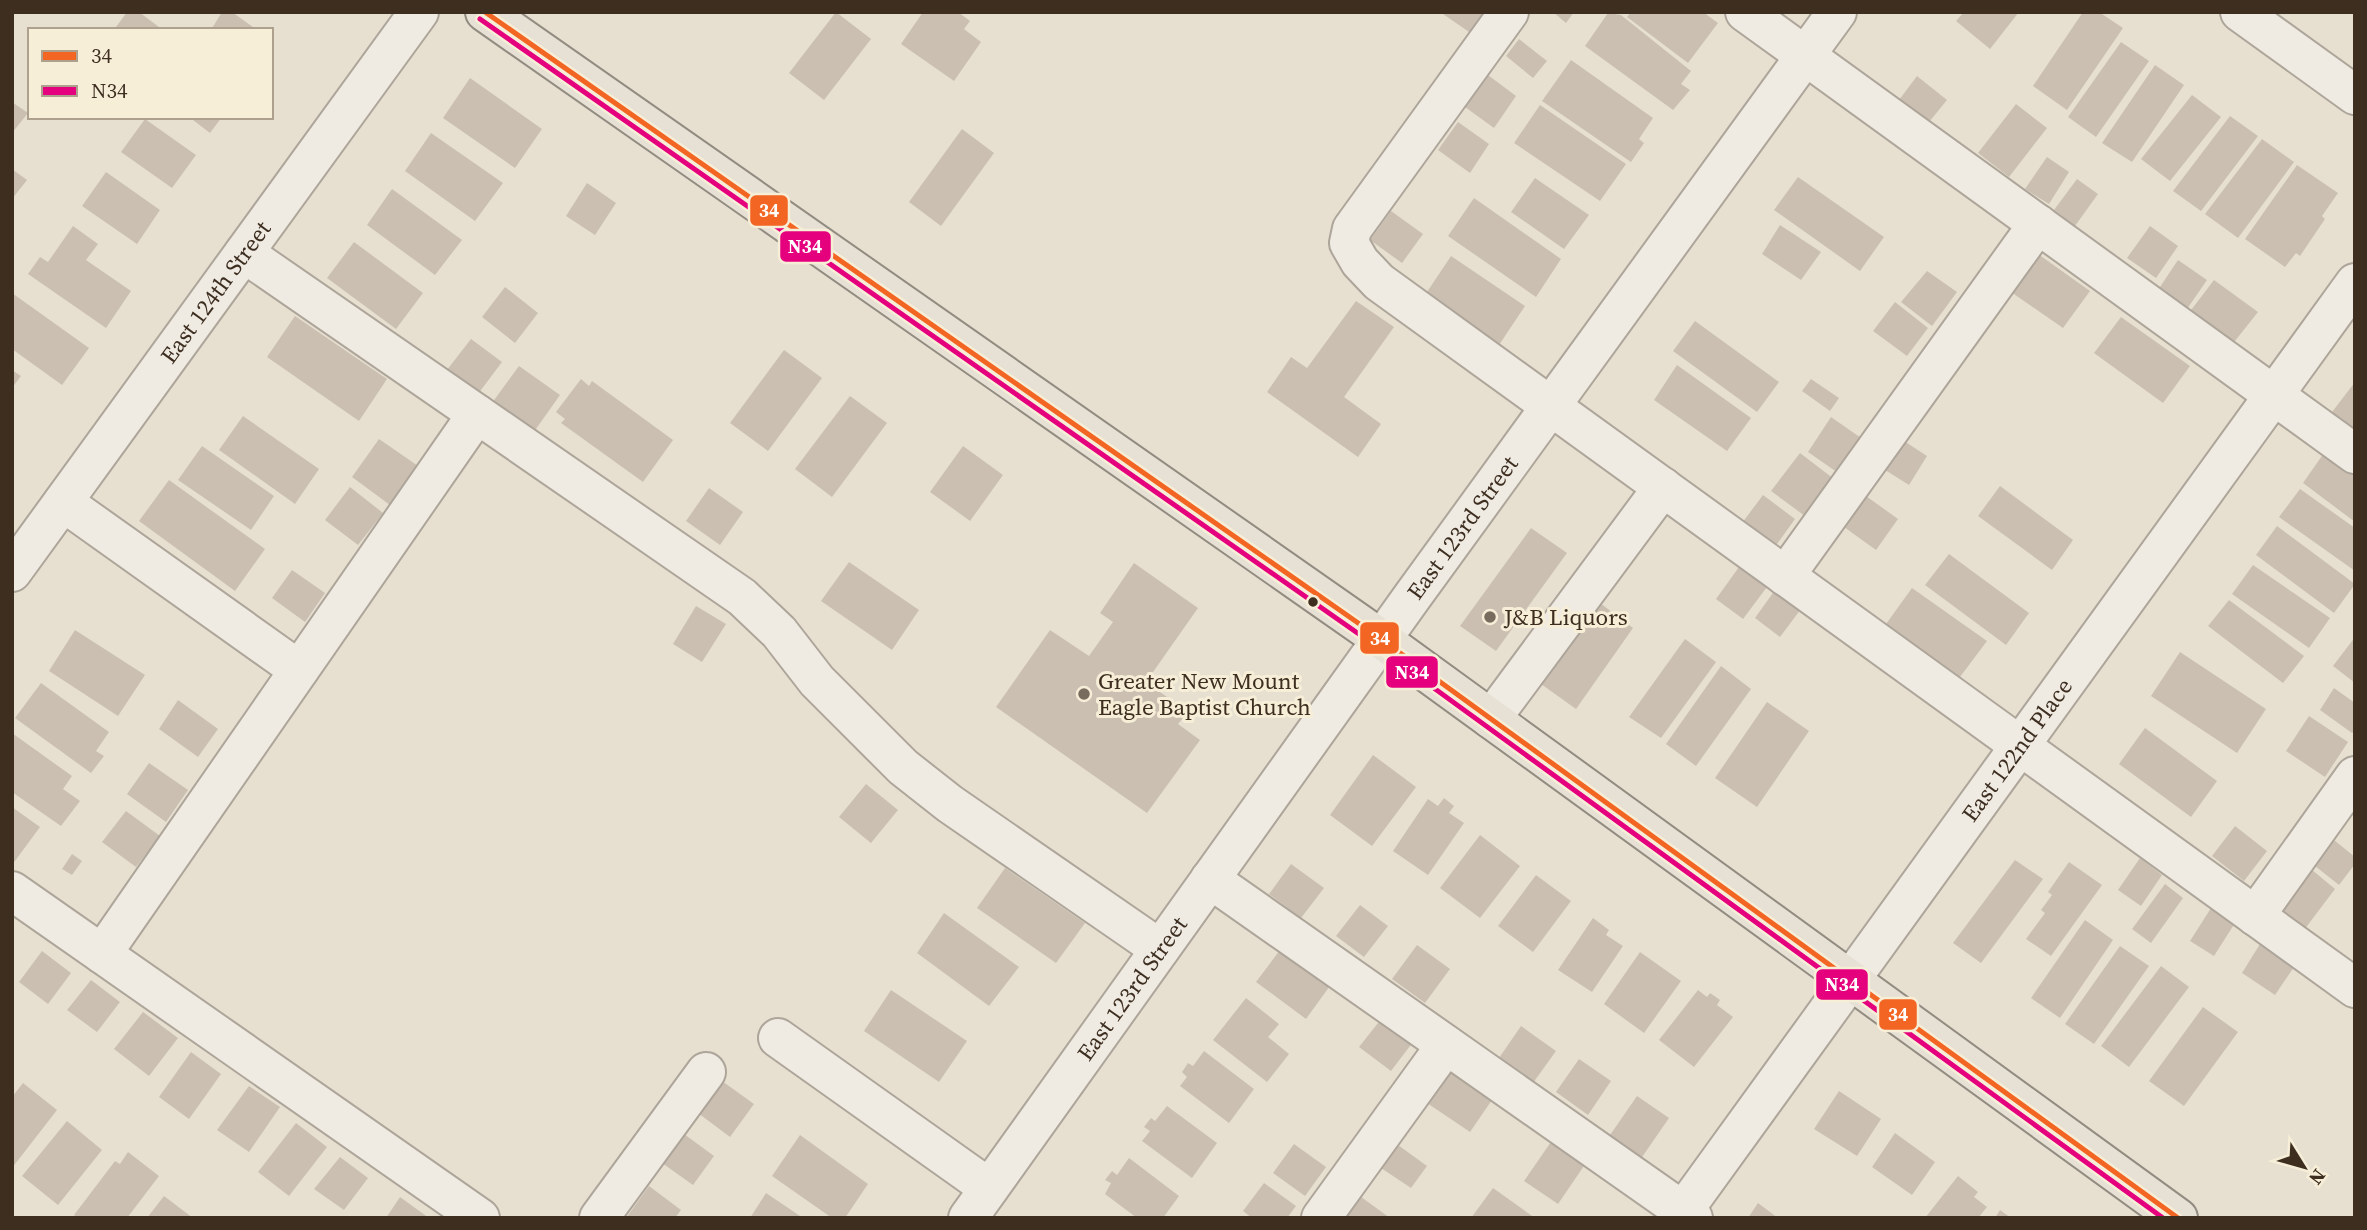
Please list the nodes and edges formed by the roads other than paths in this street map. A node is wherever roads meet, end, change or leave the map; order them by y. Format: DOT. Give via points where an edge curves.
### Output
graph roads {
  1 [pos="419,12"];
  2 [pos="485,12"];
  3 [pos="1509,12"];
  4 [pos="1745,12"];
  5 [pos="1838,12"];
  6 [pos="2239,12"];
  7 [pos="1806,56"];
  8 [pos="2355,95"];
  9 [pos="2038,224"];
  10 [pos="244,253"];
  11 [pos="2355,283"];
  12 [pos="2274,395"];
  13 [pos="1551,406"];
  14 [pos="477,414"];
  15 [pos="2355,454"];
  16 [pos="1663,487"];
  17 [pos="63,502"];
  18 [pos="12,572"];
  19 [pos="1785,576"];
  20 [pos="1381,639"];
  21 [pos="299,670"];
  22 [pos="1492,719"];
  23 [pos="2020,746"];
  24 [pos="2355,776"];
  25 [pos="1210,879"];
  26 [pos="12,891"];
  27 [pos="2255,916"];
  28 [pos="1160,949"];
  29 [pos="102,954"];
  30 [pos="1850,981"];
  31 [pos="2355,988"];
  32 [pos="778,1038"];
  33 [pos="1446,1045"];
  34 [pos="706,1072"];
  35 [pos="979,1203"];
  36 [pos="1685,1215"];
  37 [pos="480,1218"];
  38 [pos="600,1218"];
  39 [pos="1321,1218"];
  40 [pos="2178,1218"];
  1 -- 10 [label="street, East 124th Street"];
  2 -- 20 [label="main road"];
  3 -- 13 [label="street" via="1352,229 1349,243 1379,282"];
  4 -- 7 [label="street"];
  5 -- 7 [label="street, East 123rd Street"];
  6 -- 8 [label="street"];
  7 -- 9 [label="street"];
  7 -- 13 [label="street, East 123rd Street"];
  9 -- 12 [label="street"];
  9 -- 19 [label="street"];
  10 -- 14 [label="street"];
  10 -- 17 [label="street, East 124th Street"];
  11 -- 12 [label="street, East 122nd Place"];
  12 -- 15 [label="street"];
  12 -- 23 [label="street, East 122nd Place"];
  13 -- 16 [label="street"];
  13 -- 20 [label="street, East 123rd Street"];
  14 -- 21 [label="street"];
  14 -- 28 [label="street" via="742,597 903,767"];
  16 -- 19 [label="street"];
  16 -- 22 [label="street"];
  17 -- 18 [label="street, East 124th Street"];
  17 -- 21 [label="street"];
  19 -- 23 [label="street"];
  20 -- 22 [label="main road"];
  20 -- 25 [label="street, East 123rd Street"];
  21 -- 29 [label="street"];
  22 -- 30 [label="main road"];
  23 -- 27 [label="street"];
  23 -- 30 [label="street, East 122nd Place"];
  24 -- 27 [label="street"];
  25 -- 28 [label="street, East 123rd Street"];
  25 -- 33 [label="street"];
  26 -- 29 [label="street"];
  27 -- 31 [label="street"];
  28 -- 35 [label="street, East 123rd Street"];
  29 -- 37 [label="street"];
  30 -- 36 [label="street, East 122nd Place"];
  30 -- 40 [label="main road"];
  32 -- 35 [label="street"];
  33 -- 36 [label="street"];
  33 -- 39 [label="street"];
  34 -- 38 [label="street"];
}
